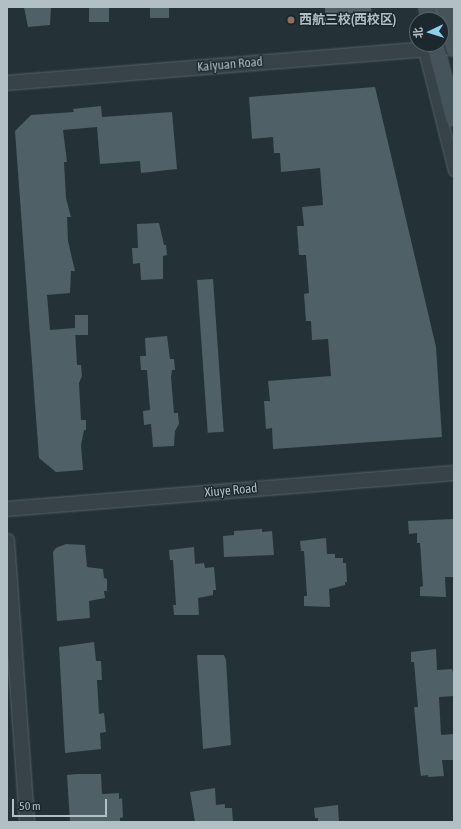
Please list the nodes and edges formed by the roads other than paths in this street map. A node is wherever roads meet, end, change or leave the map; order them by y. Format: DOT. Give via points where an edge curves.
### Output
graph roads {
  1 [pos="445,7"];
  2 [pos="454,47"];
  3 [pos="409,49"];
  4 [pos="433,52"];
  5 [pos="434,52"];
  6 [pos="7,83"];
  7 [pos="454,118"];
  8 [pos="454,170"];
  9 [pos="454,473"];
  10 [pos="7,509"];
  11 [pos="7,541"];
  12 [pos="28,822"];
  1 -- 2 [label="main road"];
  3 -- 6 [label="street, Kaiyuan Road"];
  4 -- 8 [label="street"];
  5 -- 7 [label="main road"];
  9 -- 10 [label="street, Xiuye Road"];
  11 -- 12 [label="street"];
}
